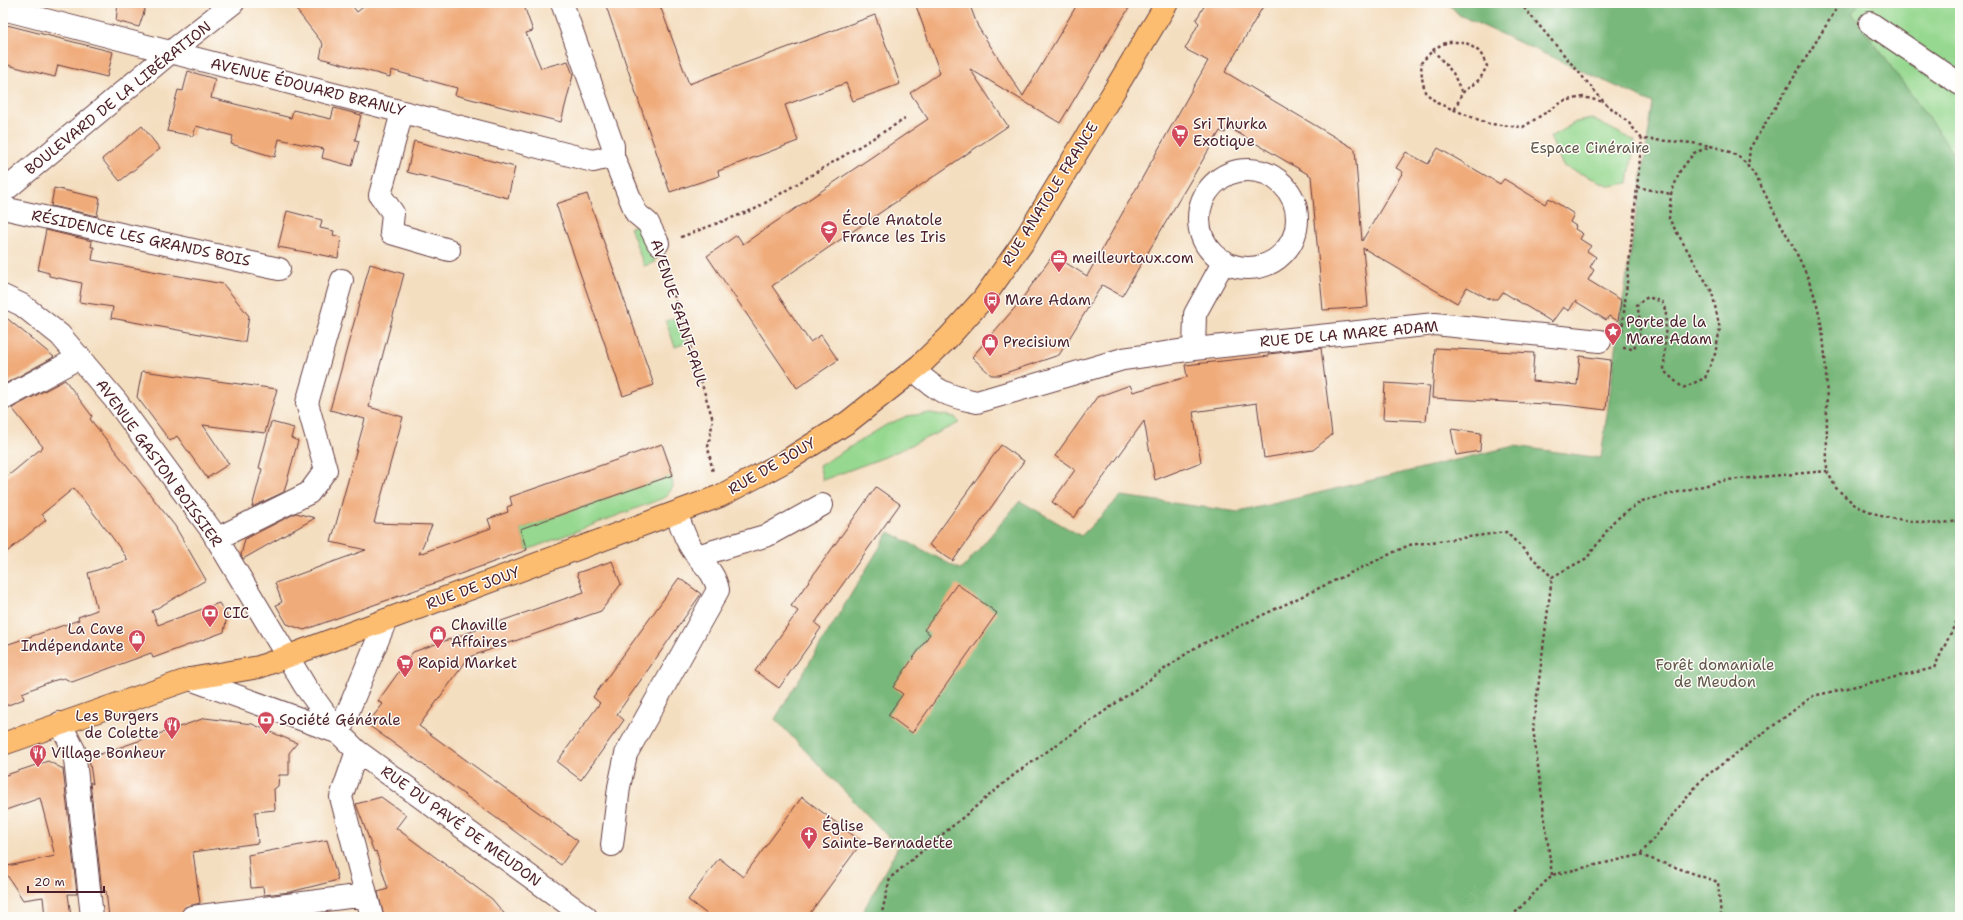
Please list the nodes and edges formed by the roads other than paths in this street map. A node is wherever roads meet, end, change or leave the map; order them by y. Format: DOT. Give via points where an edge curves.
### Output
graph roads {
  1 [pos="233,3"];
  2 [pos="562,3"];
  3 [pos="1166,3"];
  4 [pos="3,9"];
  5 [pos="1870,23"];
  6 [pos="172,51"];
  7 [pos="1960,84"];
  8 [pos="402,112"];
  9 [pos="613,156"];
  10 [pos="3,192"];
  11 [pos="3,208"];
  12 [pos="658,243"];
  13 [pos="449,250"];
  14 [pos="1224,261"];
  15 [pos="279,268"];
  16 [pos="342,280"];
  17 [pos="3,296"];
  18 [pos="1610,339"];
  19 [pos="1194,349"];
  20 [pos="80,357"];
  21 [pos="914,370"];
  22 [pos="3,399"];
  23 [pos="822,505"];
  24 [pos="676,513"];
  25 [pos="216,539"];
  26 [pos="698,556"];
  27 [pos="386,620"];
  28 [pos="286,657"];
  29 [pos="190,679"];
  30 [pos="60,723"];
  31 [pos="339,733"];
  32 [pos="3,744"];
  33 [pos="357,751"];
  34 [pos="612,845"];
  35 [pos="365,895"];
  36 [pos="92,917"];
  37 [pos="192,917"];
  38 [pos="372,917"];
  39 [pos="586,917"];
  1 -- 6 [label="street, BOULEVARD DE LA LIBÉRATION"];
  2 -- 9 [label="street, AVENUE SAINT-PAUL" via="613,146"];
  3 -- 21 [label="main road, RUE ANATOLE FRANCE" via="1022,244 983,299 948,338"];
  4 -- 6 [label="street, AVENUE ÉDOUARD BRANLY"];
  5 -- 7 [label="street"];
  6 -- 8 [label="street, AVENUE ÉDOUARD BRANLY"];
  6 -- 10 [label="street, BOULEVARD DE LA LIBÉRATION"];
  8 -- 9 [label="street, AVENUE ÉDOUARD BRANLY" via="593,161"];
  8 -- 13 [label="street" via="380,195 393,213 391,233"];
  9 -- 12 [label="street, AVENUE SAINT-PAUL" via="636,213 648,223"];
  11 -- 15 [label="street, RÉSIDENCE LES GRANDS BOIS"];
  14 -- 14 [label="street" via="1237,267 1258,266 1277,258 1287,249 1297,223 1296,208 1291,195 1272,175 1244,169 1231,172 1219,179 1202,201 1198,214 1204,242"];
  14 -- 19 [label="street" via="1195,314"];
  16 -- 25 [label="street" via="307,403 326,470 309,493"];
  17 -- 20 [label="street, AVENUE GASTON BOISSIER" via="22,305 60,335"];
  18 -- 19 [label="street, RUE DE LA MARE ADAM" via="1435,324"];
  19 -- 21 [label="street, RUE DE LA MARE ADAM" via="1123,359 977,402 944,393"];
  20 -- 22 [label="street"];
  20 -- 25 [label="street, AVENUE GASTON BOISSIER" via="118,402"];
  21 -- 24 [label="main road, RUE DE JOUY" via="848,422 786,461 720,496"];
  23 -- 26 [label="street" via="768,535"];
  24 -- 26 [label="street" via="688,543"];
  24 -- 27 [label="main road, RUE DE JOUY"];
  25 -- 28 [label="street, AVENUE GASTON BOISSIER"];
  26 -- 34 [label="street" via="709,568 717,582 718,590 626,754"];
  27 -- 28 [label="main road, RUE DE JOUY"];
  27 -- 31 [label="street"];
  28 -- 29 [label="main road, RUE DE JOUY" via="260,667"];
  28 -- 31 [label="street, RUE DU PAVÉ DE MEUDON"];
  29 -- 30 [label="main road, RUE DE JOUY"];
  29 -- 31 [label="street"];
  30 -- 32 [label="main road, RUE DE JOUY"];
  30 -- 36 [label="street" via="74,750"];
  31 -- 33 [label="street, RUE DU PAVÉ DE MEUDON"];
  33 -- 35 [label="street" via="341,797"];
  33 -- 39 [label="street, RUE DU PAVÉ DE MEUDON"];
  35 -- 37 [label="street"];
  35 -- 38 [label="street"];
}
